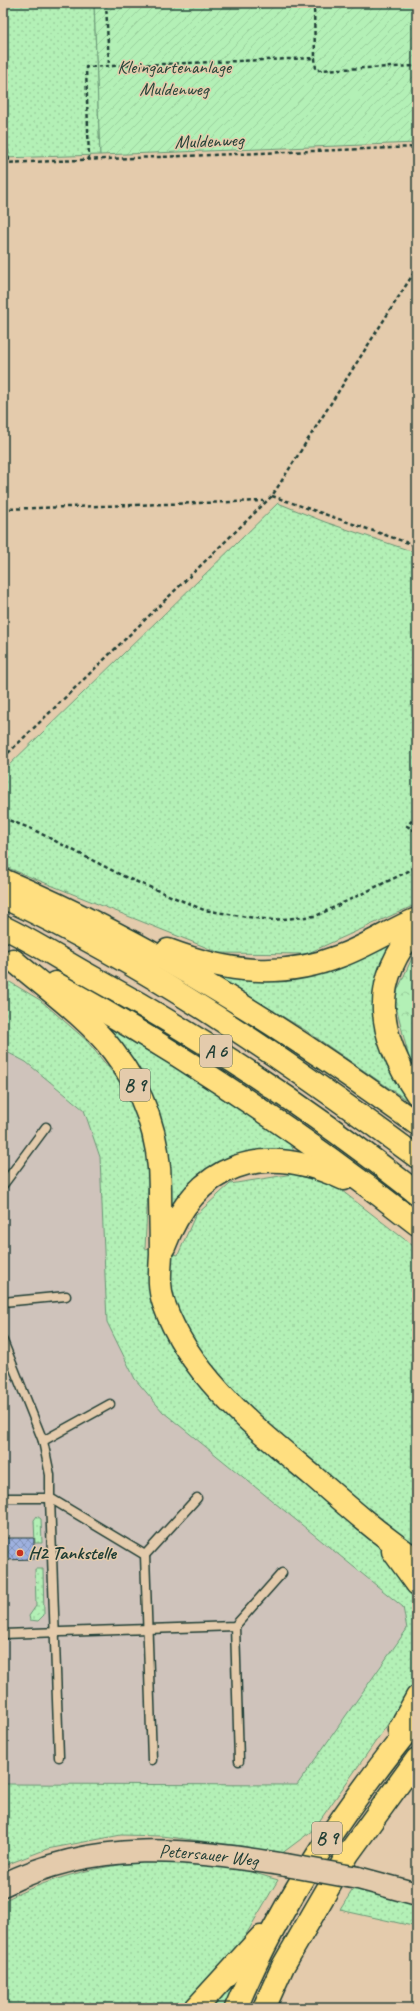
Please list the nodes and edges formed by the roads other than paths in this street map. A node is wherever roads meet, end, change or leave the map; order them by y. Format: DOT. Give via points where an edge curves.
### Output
graph roads {
  1 [pos="3,880"];
  2 [pos="3,897"];
  3 [pos="417,919"];
  4 [pos="3,928"];
  5 [pos="417,928"];
  6 [pos="114,932"];
  7 [pos="8,958"];
  8 [pos="417,1094"];
  9 [pos="417,1124"];
  10 [pos="46,1127"];
  11 [pos="417,1157"];
  12 [pos="3,1185"];
  13 [pos="417,1193"];
  14 [pos="382,1196"];
  15 [pos="417,1224"];
  16 [pos="161,1256"];
  17 [pos="66,1296"];
  18 [pos="3,1302"];
  19 [pos="3,1341"];
  20 [pos="110,1404"];
  21 [pos="43,1441"];
  22 [pos="3,1498"];
  23 [pos="50,1498"];
  24 [pos="197,1498"];
  25 [pos="384,1538"];
  26 [pos="145,1555"];
  27 [pos="417,1560"];
  28 [pos="282,1573"];
  29 [pos="417,1584"];
  30 [pos="235,1626"];
  31 [pos="148,1629"];
  32 [pos="55,1632"];
  33 [pos="3,1634"];
  34 [pos="417,1697"];
  35 [pos="417,1719"];
  36 [pos="59,1757"];
  37 [pos="417,1758"];
  38 [pos="152,1760"];
  39 [pos="239,1761"];
  40 [pos="383,1761"];
  41 [pos="3,1885"];
  42 [pos="417,1894"];
  43 [pos="278,1918"];
  44 [pos="284,1966"];
  45 [pos="196,2008"];
  46 [pos="236,2008"];
  47 [pos="264,2008"];
  48 [pos="282,2008"];
  1 -- 6 [label="highway"];
  2 -- 11 [label="highway, A 6" via="88,941 189,1000 258,1044"];
  3 -- 6 [label="highway" via="340,956 300,967 275,970 218,966"];
  4 -- 13 [label="highway, A 6" via="156,1013 282,1094 360,1148"];
  5 -- 8 [label="highway" via="393,962 385,991 384,1018 391,1046 403,1073"];
  6 -- 9 [label="highway" via="285,1031"];
  7 -- 14 [label="highway" via="85,1000 187,1062"];
  7 -- 16 [label="highway, B 9" via="87,1023 112,1049 133,1081 148,1112 158,1152"];
  10 -- 12 [label="lane"];
  14 -- 15 [label="highway"];
  14 -- 16 [label="highway" via="327,1171 299,1162 253,1162 225,1171 191,1197 172,1225"];
  16 -- 25 [label="highway" via="159,1281 164,1303 189,1353 211,1381 249,1421"];
  17 -- 18 [label="lane"];
  19 -- 21 [label="lane"];
  20 -- 21 [label="lane"];
  21 -- 23 [label="lane" via="50,1475"];
  22 -- 23 [label="lane"];
  23 -- 26 [label="lane"];
  23 -- 32 [label="lane"];
  24 -- 26 [label="lane"];
  25 -- 27 [label="highway"];
  25 -- 29 [label="highway"];
  26 -- 31 [label="lane"];
  28 -- 30 [label="lane"];
  30 -- 31 [label="lane"];
  30 -- 39 [label="lane"];
  31 -- 32 [label="lane"];
  31 -- 38 [label="lane"];
  32 -- 33 [label="lane"];
  32 -- 36 [label="lane"];
  34 -- 40 [label="highway, B 9"];
  35 -- 40 [label="highway, B 9"];
  37 -- 44 [label="highway, B 9" via="348,1854"];
  40 -- 43 [label="highway, B 9" via="328,1836"];
  41 -- 42 [label="street, Petersauer Weg, bridge" via="51,1865 74,1859 132,1851 197,1852 358,1878"];
  43 -- 45 [label="highway"];
  43 -- 46 [label="highway, B 9"];
  44 -- 47 [label="highway, B 9"];
  44 -- 48 [label="highway"];
}
